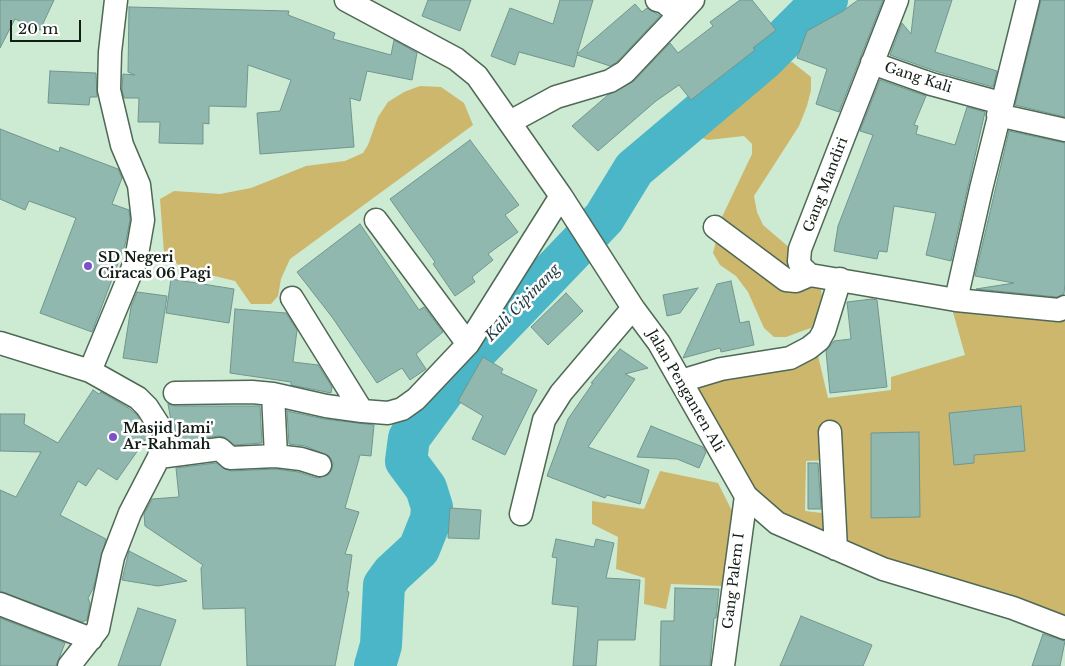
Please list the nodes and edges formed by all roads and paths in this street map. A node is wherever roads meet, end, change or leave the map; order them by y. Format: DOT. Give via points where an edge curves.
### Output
graph roads {
  1 [pos="116,0"];
  2 [pos="657,0"];
  3 [pos="897,0"];
  4 [pos="1028,0"];
  5 [pos="356,2"];
  6 [pos="686,7"];
  7 [pos="872,63"];
  8 [pos="1000,109"];
  9 [pos="510,122"];
  10 [pos="1065,130"];
  11 [pos="561,196"];
  12 [pos="376,220"];
  13 [pos="715,227"];
  14 [pos="810,275"];
  15 [pos="840,279"];
  16 [pos="292,298"];
  17 [pos="956,300"];
  18 [pos="1065,307"];
  19 [pos="633,308"];
  20 [pos="0,343"];
  21 [pos="468,344"];
  22 [pos="90,371"];
  23 [pos="680,381"];
  24 [pos="175,393"];
  25 [pos="273,394"];
  26 [pos="362,411"];
  27 [pos="830,432"];
  28 [pos="276,456"];
  29 [pos="159,457"];
  30 [pos="320,466"];
  31 [pos="746,496"];
  32 [pos="521,514"];
  33 [pos="836,550"];
  34 [pos="0,604"];
  35 [pos="1065,628"];
  36 [pos="91,640"];
  37 [pos="69,666"];
  38 [pos="723,666"];
  1 -- 22 [label="street" via="109,90 122,145 139,185 143,220 136,260"];
  2 -- 6 [label="street"];
  3 -- 7 [label="street, Gang Kali"];
  4 -- 8 [label="street"];
  5 -- 9 [label="street, Jalan Penganten Ali" via="456,59 477,76"];
  6 -- 9 [label="street" via="625,72 610,81 556,97"];
  7 -- 8 [label="street, Gang Kali"];
  7 -- 14 [label="street, Gang Mandiri" via="800,249 801,267"];
  8 -- 10 [label="street, Gang Kali"];
  8 -- 17 [label="street"];
  9 -- 11 [label="street, Jalan Penganten Ali"];
  11 -- 19 [label="street, Jalan Penganten Ali"];
  11 -- 21 [label="street"];
  12 -- 21 [label="street"];
  13 -- 14 [label="street" via="786,280 796,281"];
  14 -- 15 [label="street"];
  15 -- 17 [label="street"];
  15 -- 23 [label="street" via="824,331 809,348 790,358 721,369"];
  16 -- 26 [label="street"];
  17 -- 18 [label="street" via="1059,310"];
  19 -- 23 [label="street, Jalan Penganten Ali" via="660,343"];
  19 -- 32 [label="street" via="561,393 544,420"];
  20 -- 22 [label="street"];
  21 -- 26 [label="street" via="416,399 402,409 388,413"];
  22 -- 29 [label="street" via="138,398 147,407 158,424 162,439"];
  23 -- 31 [label="street, Jalan Penganten Ali"];
  24 -- 25 [label="street"];
  25 -- 26 [label="street"];
  25 -- 28 [label="street"];
  27 -- 33 [label="street"];
  28 -- 29 [label="street" via="230,458 220,449"];
  28 -- 30 [label="street" via="301,459"];
  29 -- 36 [label="street" via="130,514 113,557 102,618"];
  31 -- 33 [label="street, Jalan Penganten Ali" via="777,523"];
  31 -- 38 [label="street, Gang Palem I"];
  33 -- 35 [label="street, Jalan Penganten Ali" via="883,569 1013,608"];
  34 -- 36 [label="street"];
  36 -- 37 [label="street"];
}
